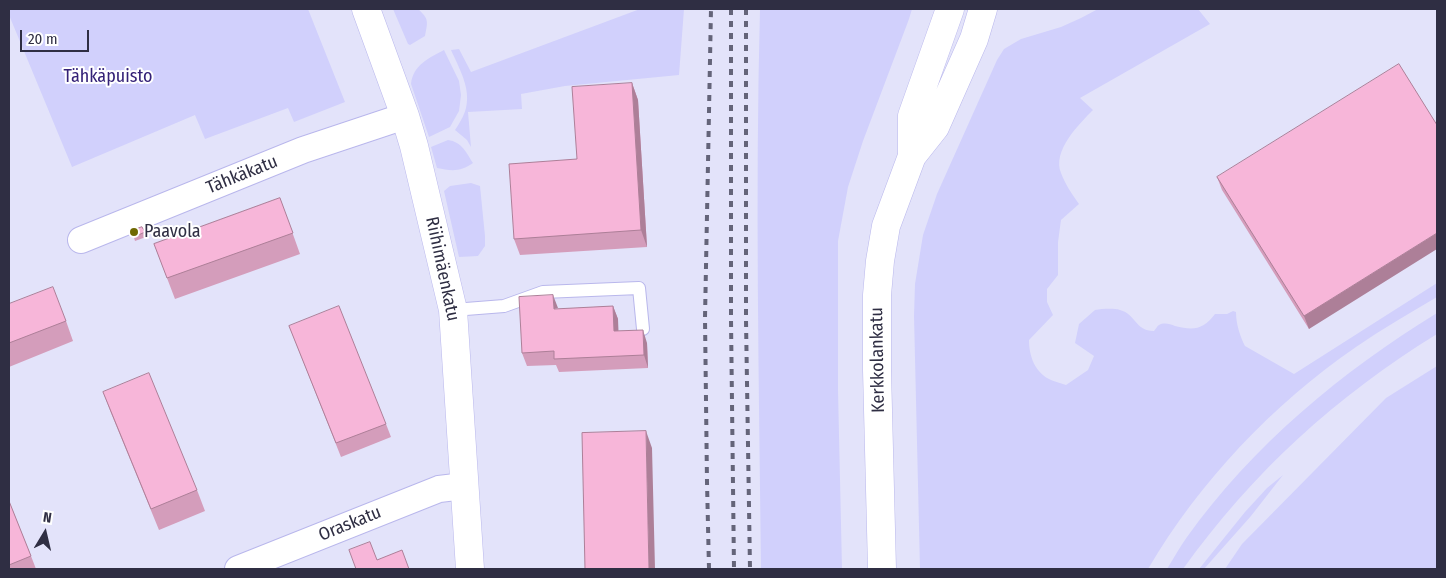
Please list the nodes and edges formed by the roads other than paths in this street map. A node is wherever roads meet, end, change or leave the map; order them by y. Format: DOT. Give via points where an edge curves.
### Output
graph roads {
  1 [pos="366,9"];
  2 [pos="950,9"];
  3 [pos="983,9"];
  4 [pos="405,116"];
  5 [pos="912,156"];
  6 [pos="81,240"];
  7 [pos="453,310"];
  8 [pos="643,329"];
  9 [pos="464,486"];
  10 [pos="238,569"];
  11 [pos="470,569"];
  12 [pos="882,569"];
  1 -- 4 [label="main road, Riihimäenkatu"];
  2 -- 5 [label="main road, Kerkkolankatu" via="912,116"];
  3 -- 5 [label="main road, Kerkkolankatu" via="974,39 934,127"];
  4 -- 6 [label="street, Tähkäkatu" via="303,150"];
  4 -- 7 [label="main road, Riihimäenkatu"];
  5 -- 12 [label="main road, Kerkkolankatu" via="886,226 877,295"];
  7 -- 8 [label="lane" via="504,306 543,292 639,288"];
  7 -- 9 [label="main road, Riihimäenkatu"];
  9 -- 10 [label="street, Oraskatu" via="439,489"];
  9 -- 11 [label="main road, Riihimäenkatu"];
}
